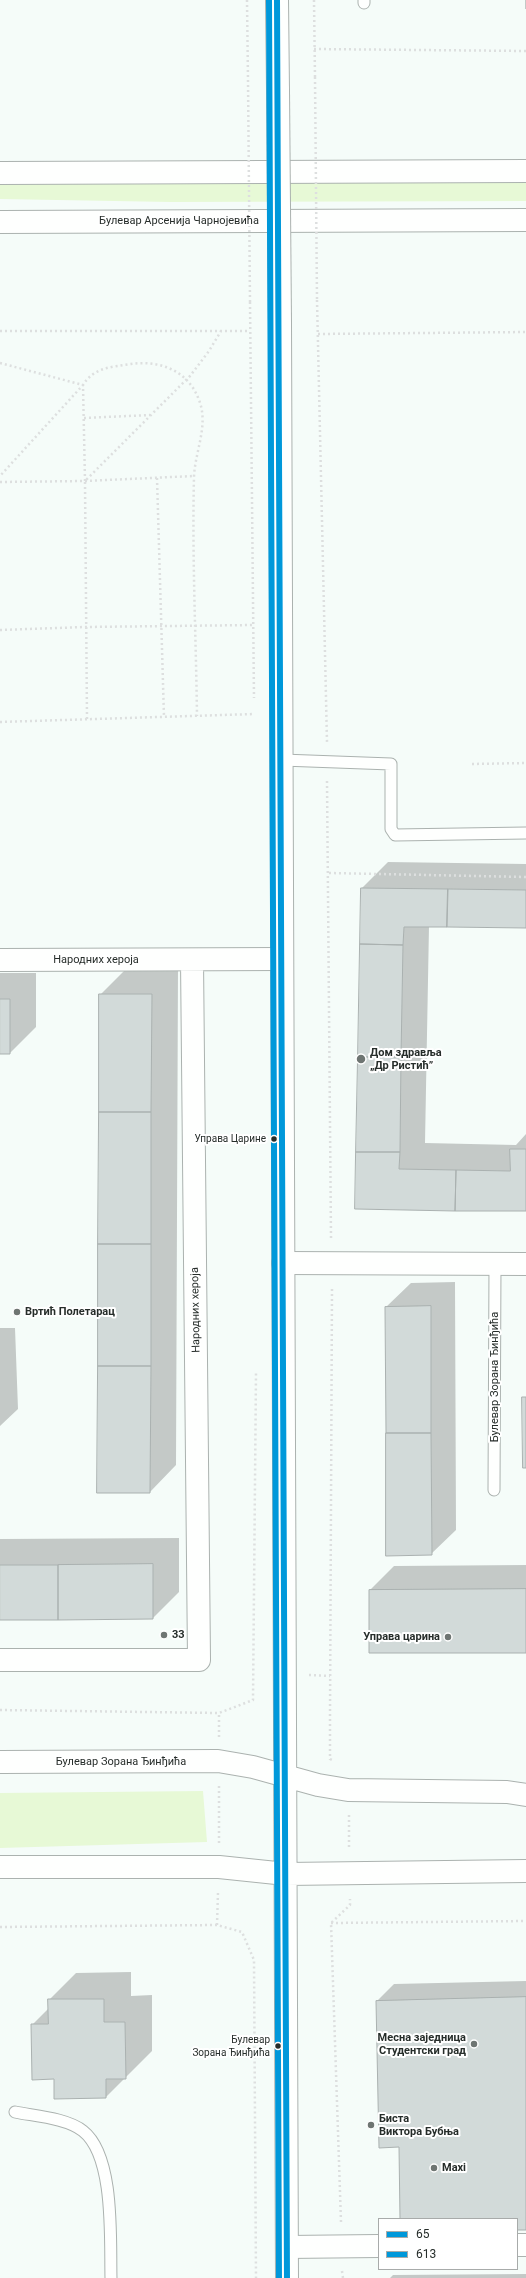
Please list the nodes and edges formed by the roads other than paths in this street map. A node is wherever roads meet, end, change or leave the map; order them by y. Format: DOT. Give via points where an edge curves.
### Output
graph roads {
  1 [pos="277,0"];
  2 [pos="526,171"];
  3 [pos="0,173"];
  4 [pos="526,220"];
  5 [pos="0,222"];
  6 [pos="282,760"];
  7 [pos="526,834"];
  8 [pos="282,959"];
  9 [pos="0,960"];
  10 [pos="192,960"];
  11 [pos="283,1263"];
  12 [pos="495,1264"];
  13 [pos="526,1264"];
  14 [pos="494,1490"];
  15 [pos="0,1660"];
  16 [pos="0,1762"];
  17 [pos="285,1775"];
  18 [pos="526,1795"];
  19 [pos="0,1867"];
  20 [pos="526,1871"];
  21 [pos="286,1874"];
  22 [pos="15,2112"];
  23 [pos="378,2246"];
  24 [pos="287,2247"];
  25 [pos="111,2278"];
  26 [pos="287,2278"];
  1 -- 6 [label="main road, bridge"];
  2 -- 3 [label="main road"];
  4 -- 5 [label="main road, Булевар Арсенија Чарнојевића"];
  6 -- 7 [label="lane" via="391,764 391,829 396,835"];
  6 -- 8 [label="main road"];
  8 -- 10 [label="main road, Народних хероја"];
  8 -- 11 [label="main road"];
  9 -- 10 [label="main road, Народних хероја"];
  10 -- 15 [label="main road, Народних хероја" via="199,1660"];
  11 -- 12 [label="main road"];
  11 -- 17 [label="main road"];
  12 -- 13 [label="main road"];
  12 -- 14 [label="lane, Булевар Зорана Ђинђића"];
  16 -- 17 [label="main road, Булевар Зорана Ђинђића" via="218,1761"];
  17 -- 18 [label="main road, Булевар Зорана Ђинђића" via="318,1785 348,1790 507,1792"];
  17 -- 21 [label="main road"];
  19 -- 21 [label="main road" via="218,1867"];
  20 -- 21 [label="main road"];
  21 -- 24 [label="main road"];
  22 -- 25 [label="lane" via="48,2118 83,2130 97,2149 108,2188"];
  23 -- 24 [label="main road"];
  24 -- 26 [label="main road"];
}
